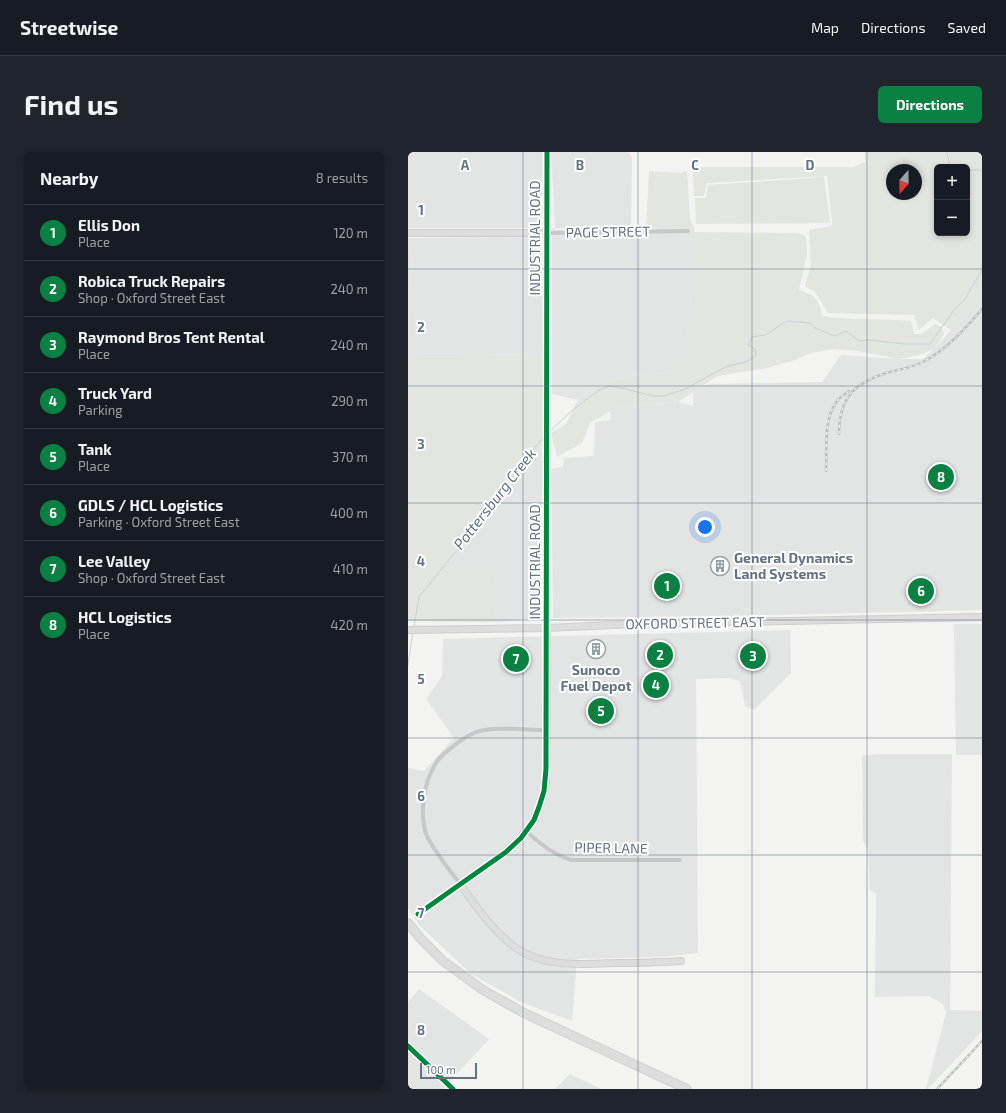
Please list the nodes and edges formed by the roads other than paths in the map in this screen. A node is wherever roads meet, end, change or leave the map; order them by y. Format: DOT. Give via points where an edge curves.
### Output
graph roads {
  1 [pos="547,152"];
  2 [pos="688,231"];
  3 [pos="408,233"];
  4 [pos="547,233"];
  5 [pos="982,617"];
  6 [pos="547,628"];
  7 [pos="408,630"];
  8 [pos="546,730"];
  9 [pos="526,831"];
  10 [pos="680,860"];
  11 [pos="460,884"];
  12 [pos="418,914"];
  13 [pos="408,923"];
  14 [pos="681,961"];
  15 [pos="408,1046"];
  16 [pos="454,1089"];
  17 [pos="687,1089"];
  1 -- 4 [label="street, INDUSTRIAL ROAD"];
  2 -- 4 [label="street, PAGE STREET"];
  3 -- 4 [label="street, PAGE STREET"];
  4 -- 6 [label="street, INDUSTRIAL ROAD"];
  5 -- 6 [label="street, OXFORD STREET EAST"];
  6 -- 7 [label="street, OXFORD STREET EAST"];
  6 -- 8 [label="street, INDUSTRIAL ROAD"];
  8 -- 9 [label="street, INDUSTRIAL ROAD" via="544,791 536,814"];
  8 -- 11 [label="street" via="476,732 446,751 436,762 424,796 425,831"];
  9 -- 10 [label="street, PIPER LANE" via="542,845 571,860"];
  9 -- 11 [label="street, INDUSTRIAL ROAD" via="506,852"];
  11 -- 12 [label="street, INDUSTRIAL ROAD"];
  11 -- 14 [label="street" via="478,910 503,937 518,949 535,957 577,964"];
  13 -- 17 [label="highway" via="443,960 482,990 524,1013"];
  15 -- 16 [label="street"];
}
